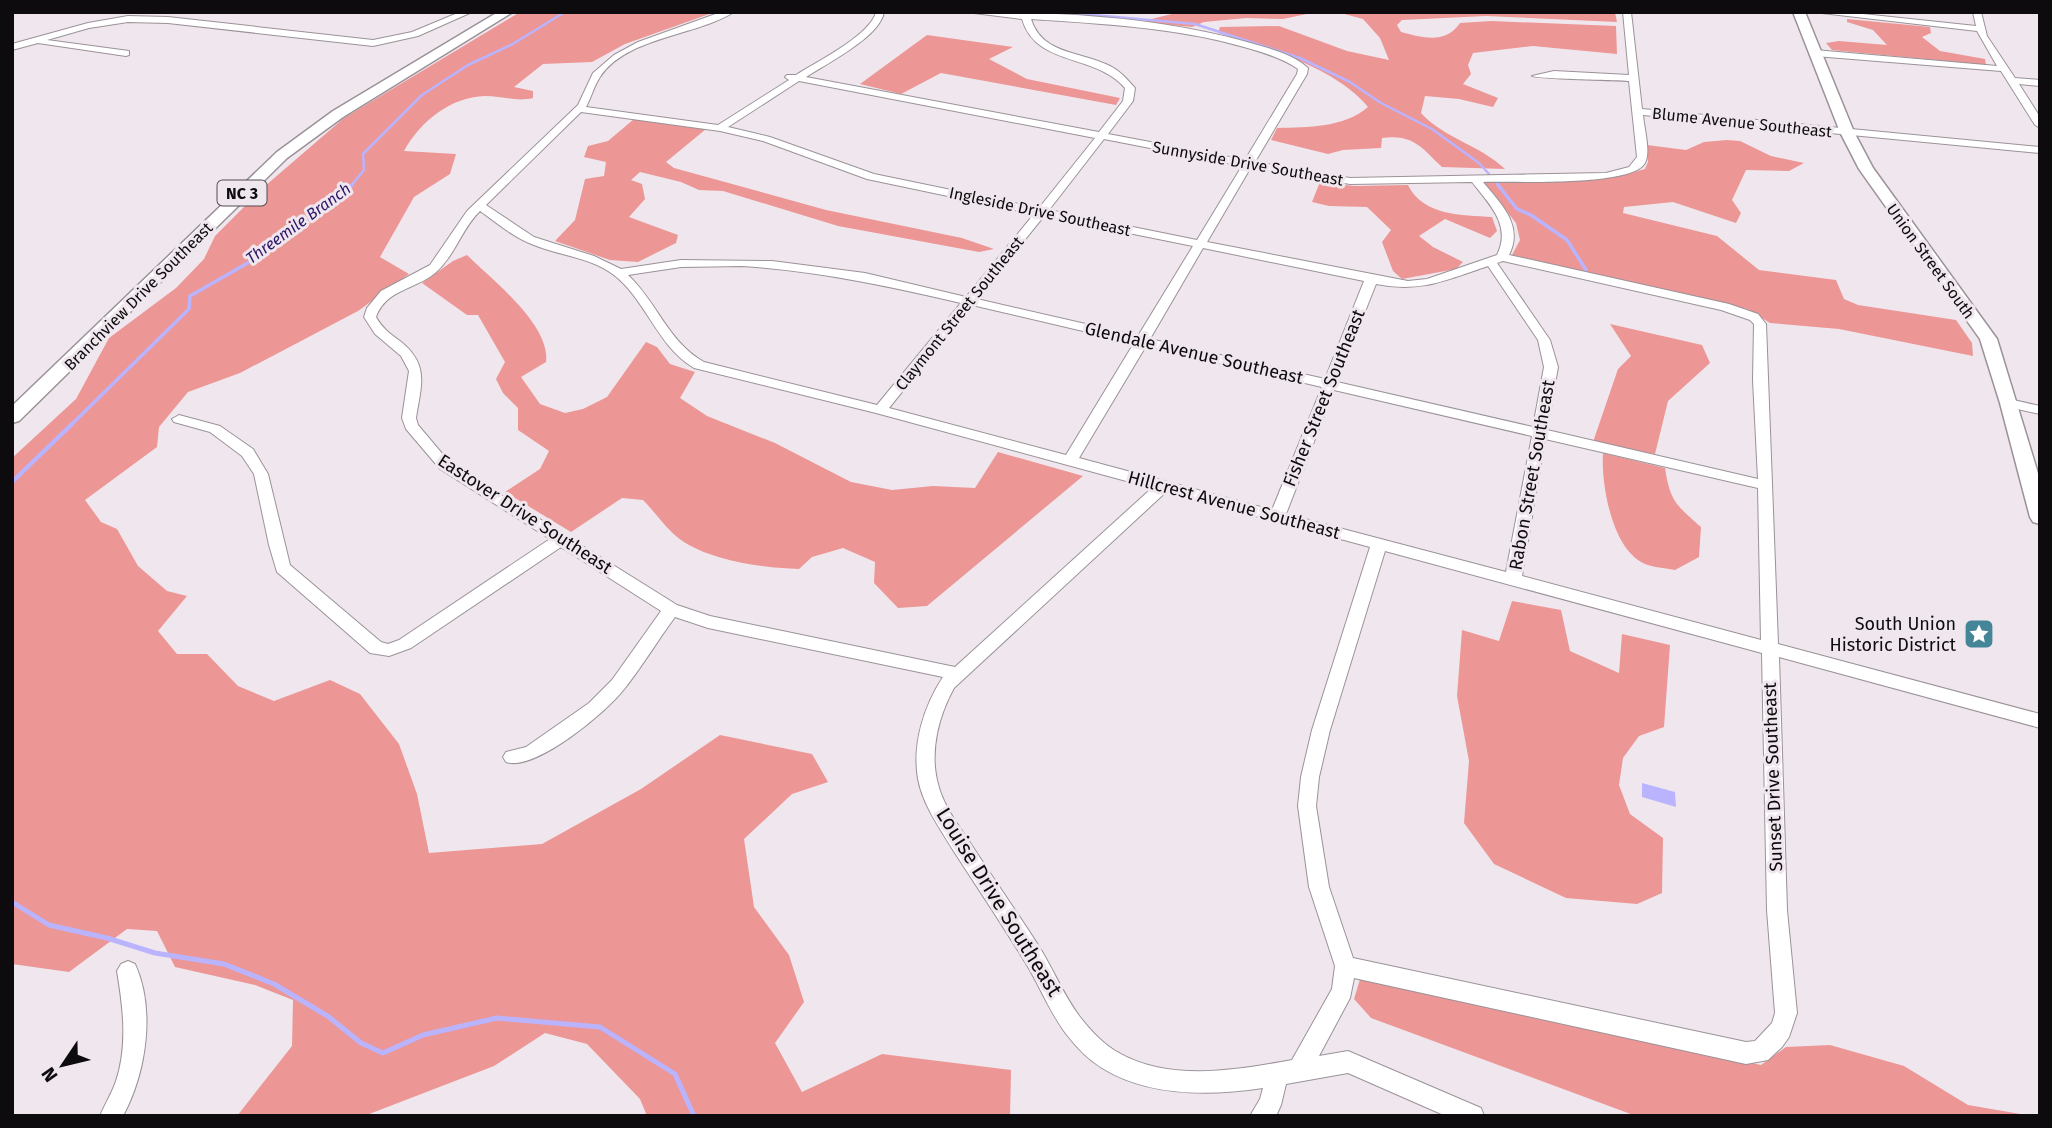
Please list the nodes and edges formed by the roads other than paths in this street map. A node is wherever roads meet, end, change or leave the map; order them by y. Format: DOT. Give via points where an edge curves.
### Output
graph roads {
  1 [pos="468,12"];
  2 [pos="507,12"];
  3 [pos="730,12"];
  4 [pos="875,12"];
  5 [pos="880,12"];
  6 [pos="970,12"];
  7 [pos="1628,12"];
  8 [pos="1799,12"];
  9 [pos="1817,12"];
  10 [pos="1977,12"];
  11 [pos="1026,18"];
  12 [pos="1980,29"];
  13 [pos="36,41"];
  14 [pos="12,47"];
  15 [pos="127,53"];
  16 [pos="1815,53"];
  17 [pos="2006,69"];
  18 [pos="1537,76"];
  19 [pos="794,78"];
  20 [pos="1634,78"];
  21 [pos="2013,81"];
  22 [pos="2040,83"];
  23 [pos="579,108"];
  24 [pos="1638,112"];
  25 [pos="2040,125"];
  26 [pos="715,127"];
  27 [pos="1847,132"];
  28 [pos="1101,136"];
  29 [pos="2040,150"];
  30 [pos="1248,164"];
  31 [pos="1475,179"];
  32 [pos="479,205"];
  33 [pos="1041,211"];
  34 [pos="1200,244"];
  35 [pos="1503,260"];
  36 [pos="620,273"];
  37 [pos="1371,280"];
  38 [pos="970,299"];
  39 [pos="1141,341"];
  40 [pos="1329,385"];
  41 [pos="2009,403"];
  42 [pos="880,410"];
  43 [pos="2040,410"];
  44 [pos="12,417"];
  45 [pos="179,419"];
  46 [pos="1538,433"];
  47 [pos="1070,461"];
  48 [pos="1765,485"];
  49 [pos="1163,486"];
  50 [pos="1277,517"];
  51 [pos="2040,517"];
  52 [pos="560,540"];
  53 [pos="1380,544"];
  54 [pos="1513,580"];
  55 [pos="671,609"];
  56 [pos="1769,648"];
  57 [pos="958,674"];
  58 [pos="2040,721"];
  59 [pos="512,757"];
  60 [pos="1345,966"];
  61 [pos="128,971"];
  62 [pos="1288,1072"];
  63 [pos="111,1116"];
  64 [pos="1261,1116"];
  65 [pos="1473,1116"];
  1 -- 13 [label="street" via="414,36 382,42 142,19 100,23"];
  2 -- 44 [label="main road, Branchview Drive Southeast / NC 3" via="338,114 282,155"];
  3 -- 23 [label="street, Eastover Drive Southeast" via="617,57 596,75"];
  4 -- 19 [label="street" via="861,29"];
  5 -- 19 [label="street" via="863,36"];
  6 -- 11 [label="street"];
  7 -- 20 [label="street, Sunnyside Drive Southeast"];
  8 -- 16 [label="main road, Union Street South"];
  9 -- 12 [label="street"];
  10 -- 12 [label="street"];
  11 -- 28 [label="street, Claymont Street Southeast" via="1030,35 1045,48 1096,62 1125,79 1130,88 1128,101"];
  11 -- 30 [label="street" via="1195,32 1240,42 1300,66 1302,74"];
  12 -- 17 [label="street"];
  13 -- 14 [label="street"];
  13 -- 15 [label="street"];
  16 -- 17 [label="street"];
  16 -- 27 [label="main road, Union Street South"];
  17 -- 21 [label="street"];
  18 -- 20 [label="street"];
  19 -- 26 [label="street"];
  19 -- 28 [label="street, Sunnyside Drive Southeast"];
  20 -- 24 [label="street, Sunnyside Drive Southeast"];
  21 -- 22 [label="street"];
  21 -- 25 [label="street"];
  23 -- 26 [label="street, Ingleside Drive Southeast"];
  23 -- 32 [label="street, Eastover Drive Southeast"];
  24 -- 27 [label="street, Blume Avenue Southeast"];
  24 -- 31 [label="street, Sunnyside Drive Southeast" via="1642,157 1632,170 1606,176"];
  26 -- 33 [label="street, Ingleside Drive Southeast" via="766,139 872,177"];
  27 -- 29 [label="street, Blume Avenue Southeast"];
  27 -- 41 [label="main road, Union Street South" via="1877,187 1988,339"];
  28 -- 30 [label="street, Sunnyside Drive Southeast"];
  28 -- 33 [label="street, Claymont Street Southeast"];
  30 -- 31 [label="street, Sunnyside Drive Southeast" via="1350,181"];
  30 -- 34 [label="street"];
  31 -- 35 [label="street" via="1510,226 1510,245"];
  32 -- 36 [label="street, Hillcrest Avenue Southeast" via="534,242"];
  32 -- 52 [label="street, Eastover Drive Southeast" via="456,230 437,266 390,290 377,301 370,317 414,364 411,426 427,447 445,466"];
  33 -- 34 [label="street, Ingleside Drive Southeast"];
  33 -- 38 [label="street, Claymont Street Southeast"];
  34 -- 37 [label="street, Ingleside Drive Southeast"];
  34 -- 39 [label="street"];
  35 -- 37 [label="street, Ingleside Drive Southeast" via="1419,284"];
  35 -- 46 [label="street, Rabon Street Southeast" via="1547,349 1551,367"];
  35 -- 48 [label="street, Sunset Drive Southeast" via="1754,317 1760,324"];
  36 -- 38 [label="street, Glendale Avenue Southeast" via="674,262 750,262 830,270"];
  36 -- 42 [label="street, Hillcrest Avenue Southeast" via="634,286 675,350 692,363"];
  37 -- 40 [label="street, Fisher Street Southeast"];
  38 -- 39 [label="street, Glendale Avenue Southeast"];
  38 -- 42 [label="street, Claymont Street Southeast"];
  39 -- 40 [label="street, Glendale Avenue Southeast"];
  39 -- 47 [label="street"];
  40 -- 46 [label="street, Glendale Avenue Southeast"];
  40 -- 50 [label="street, Fisher Street Southeast"];
  41 -- 43 [label="street"];
  41 -- 51 [label="main road, Union Street South"];
  42 -- 47 [label="street, Hillcrest Avenue Southeast"];
  45 -- 52 [label="street" via="218,429 252,458 260,473 283,568 376,648 405,645"];
  46 -- 48 [label="street, Glendale Avenue Southeast"];
  46 -- 54 [label="street, Rabon Street Southeast"];
  47 -- 49 [label="street, Hillcrest Avenue Southeast"];
  48 -- 56 [label="street, Sunset Drive Southeast"];
  49 -- 50 [label="street, Hillcrest Avenue Southeast"];
  49 -- 57 [label="street, Louise Drive Southeast"];
  50 -- 53 [label="street, Hillcrest Avenue Southeast"];
  52 -- 55 [label="street, Eastover Drive Southeast"];
  53 -- 54 [label="street, Hillcrest Avenue Southeast"];
  53 -- 60 [label="street" via="1321,730 1307,806 1319,887"];
  54 -- 56 [label="street, Hillcrest Avenue Southeast"];
  55 -- 57 [label="street, Eastover Drive Southeast" via="708,622"];
  55 -- 59 [label="street" via="618,685 595,708 531,753"];
  56 -- 58 [label="street, Hillcrest Avenue Southeast"];
  56 -- 60 [label="street, Sunset Drive Southeast" via="1777,911 1786,1013 1774,1039 1760,1052 1746,1053"];
  57 -- 62 [label="street, Louise Drive Southeast" via="933,713 927,771 930,791 1079,1033 1114,1063 1145,1075 1185,1082"];
  60 -- 62 [label="street" via="1342,991"];
  61 -- 63 [label="street" via="136,1016 135,1045 132,1067"];
  62 -- 64 [label="street"];
  62 -- 65 [label="street, Louise Drive Southeast" via="1348,1062"];
}
